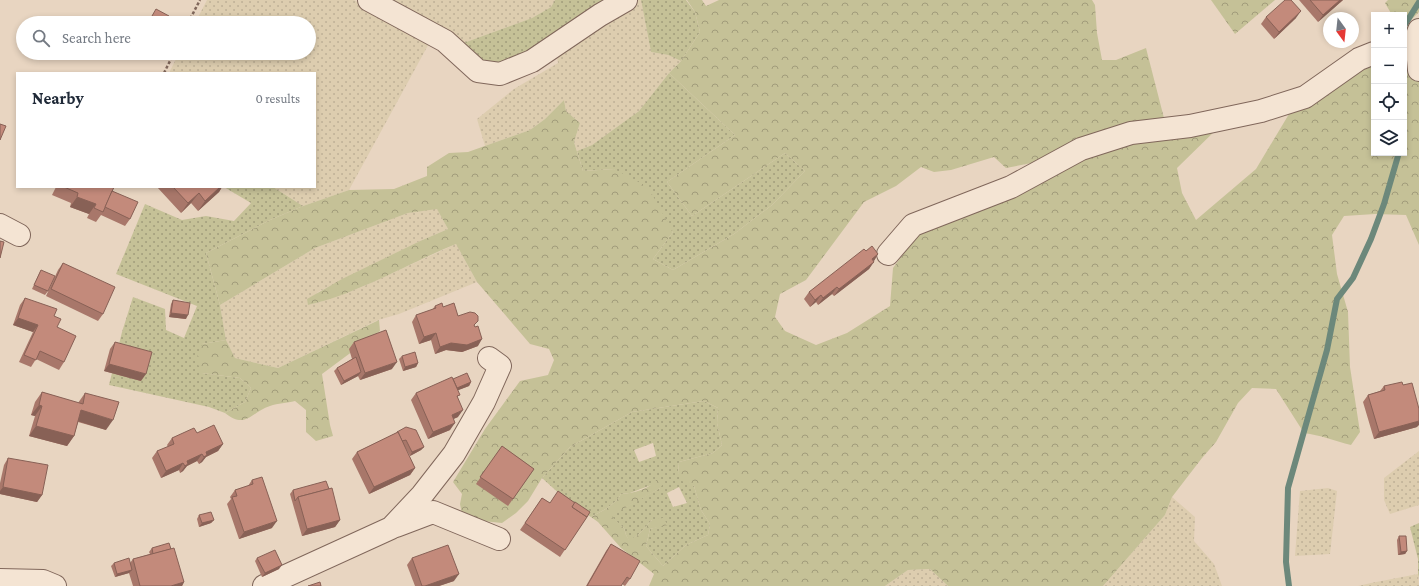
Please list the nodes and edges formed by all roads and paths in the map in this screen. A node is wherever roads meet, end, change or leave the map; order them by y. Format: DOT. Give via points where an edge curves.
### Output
graph roads {
  1 [pos="200,0"];
  2 [pos="369,0"];
  3 [pos="626,0"];
  4 [pos="192,16"];
  5 [pos="1413,36"];
  6 [pos="1371,54"];
  7 [pos="170,60"];
  8 [pos="1419,70"];
  9 [pos="164,72"];
  10 [pos="888,254"];
  11 [pos="489,358"];
  12 [pos="391,528"];
  13 [pos="499,539"];
  14 [pos="0,580"];
  15 [pos="55,586"];
  16 [pos="264,586"];
  1 -- 4 [label="path"];
  2 -- 3 [label="street" via="445,41 478,71 500,74 532,61"];
  5 -- 8 [label="street"];
  6 -- 10 [label="street" via="1359,59 1305,97 1261,111 1190,126 1131,133 1081,149 1011,187 913,225"];
  7 -- 9 [label="path"];
  11 -- 12 [label="street" via="500,366 484,402 454,454 422,495"];
  12 -- 13 [label="street" via="433,512"];
  12 -- 16 [label="street"];
  14 -- 15 [label="street" via="43,581"];
}
